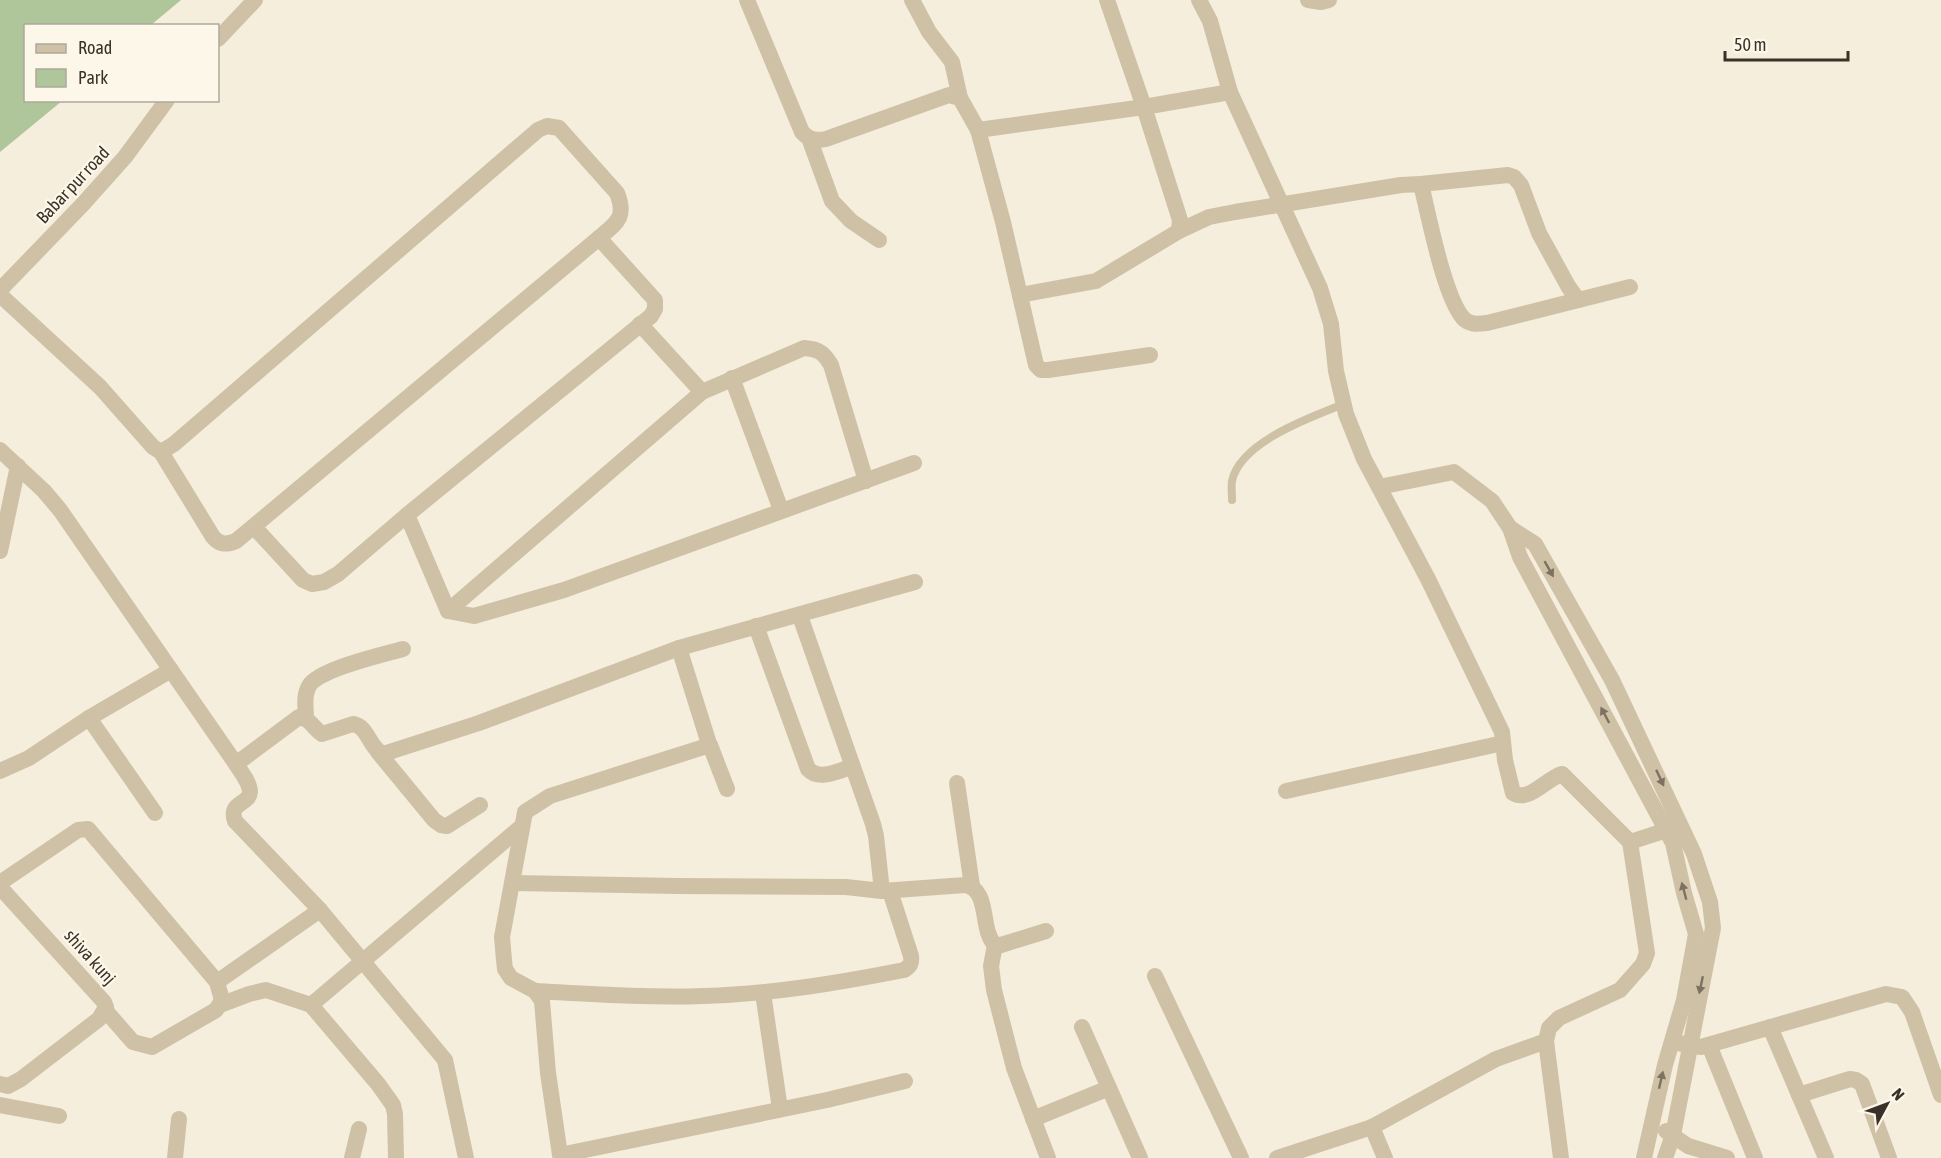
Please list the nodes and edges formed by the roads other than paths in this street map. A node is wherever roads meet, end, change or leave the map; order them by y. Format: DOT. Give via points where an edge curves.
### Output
graph roads {
  1 [pos="255,0"];
  2 [pos="747,0"];
  3 [pos="912,0"];
  4 [pos="1107,0"];
  5 [pos="1199,0"];
  6 [pos="1308,0"];
  7 [pos="1329,0"];
  8 [pos="219,38"];
  9 [pos="1230,92"];
  10 [pos="960,98"];
  11 [pos="166,102"];
  12 [pos="1144,107"];
  13 [pos="978,130"];
  14 [pos="809,138"];
  15 [pos="1421,184"];
  16 [pos="1282,204"];
  17 [pos="1179,231"];
  18 [pos="599,238"];
  19 [pos="879,240"];
  20 [pos="1629,287"];
  21 [pos="0,290"];
  22 [pos="0,295"];
  23 [pos="1020,296"];
  24 [pos="1578,300"];
  25 [pos="640,324"];
  26 [pos="1150,355"];
  27 [pos="732,378"];
  28 [pos="702,392"];
  29 [pos="1344,404"];
  30 [pos="0,450"];
  31 [pos="161,452"];
  32 [pos="914,463"];
  33 [pos="18,466"];
  34 [pos="866,481"];
  35 [pos="1379,487"];
  36 [pos="1232,500"];
  37 [pos="781,510"];
  38 [pos="406,515"];
  39 [pos="255,527"];
  40 [pos="1510,528"];
  41 [pos="0,551"];
  42 [pos="915,582"];
  43 [pos="448,611"];
  44 [pos="800,616"];
  45 [pos="756,626"];
  46 [pos="679,648"];
  47 [pos="403,649"];
  48 [pos="171,670"];
  49 [pos="89,718"];
  50 [pos="306,718"];
  51 [pos="1503,743"];
  52 [pos="710,747"];
  53 [pos="378,752"];
  54 [pos="236,764"];
  55 [pos="851,767"];
  56 [pos="0,771"];
  57 [pos="957,783"];
  58 [pos="726,789"];
  59 [pos="1286,791"];
  60 [pos="480,805"];
  61 [pos="155,813"];
  62 [pos="522,826"];
  63 [pos="1667,830"];
  64 [pos="1630,842"];
  65 [pos="513,883"];
  66 [pos="0,885"];
  67 [pos="972,886"];
  68 [pos="886,891"];
  69 [pos="320,910"];
  70 [pos="1046,931"];
  71 [pos="995,945"];
  72 [pos="362,962"];
  73 [pos="1155,976"];
  74 [pos="217,982"];
  75 [pos="535,991"];
  76 [pos="763,993"];
  77 [pos="220,1005"];
  78 [pos="311,1005"];
  79 [pos="105,1010"];
  80 [pos="1082,1027"];
  81 [pos="1770,1027"];
  82 [pos="1546,1041"];
  83 [pos="1672,1041"];
  84 [pos="1689,1045"];
  85 [pos="1709,1045"];
  86 [pos="906,1081"];
  87 [pos="0,1084"];
  88 [pos="1109,1088"];
  89 [pos="1799,1095"];
  90 [pos="1941,1095"];
  91 [pos="0,1105"];
  92 [pos="780,1109"];
  93 [pos="59,1116"];
  94 [pos="178,1119"];
  95 [pos="1033,1119"];
  96 [pos="1652,1121"];
  97 [pos="1372,1127"];
  98 [pos="359,1129"];
  99 [pos="1673,1135"];
  100 [pos="561,1156"];
  101 [pos="175,1158"];
  102 [pos="352,1158"];
  103 [pos="396,1158"];
  104 [pos="466,1158"];
  105 [pos="1048,1158"];
  106 [pos="1140,1158"];
  107 [pos="1241,1158"];
  108 [pos="1277,1158"];
  109 [pos="1385,1158"];
  110 [pos="1561,1158"];
  111 [pos="1644,1158"];
  112 [pos="1665,1158"];
  113 [pos="1727,1158"];
  114 [pos="1755,1158"];
  115 [pos="1826,1158"];
  116 [pos="1889,1158"];
  1 -- 8 [label="street"];
  2 -- 14 [label="street" via="802,132"];
  3 -- 10 [label="street" via="929,32 952,62"];
  4 -- 12 [label="street"];
  5 -- 9 [label="street" via="1210,21"];
  6 -- 7 [label="street"];
  9 -- 12 [label="street"];
  9 -- 16 [label="street"];
  10 -- 13 [label="street"];
  10 -- 14 [label="street" via="949,94 826,139"];
  11 -- 21 [label="street, Babar pur road" via="125,157"];
  12 -- 13 [label="street"];
  12 -- 17 [label="street" via="1180,220"];
  13 -- 23 [label="street"];
  14 -- 19 [label="street" via="832,201 851,221"];
  15 -- 16 [label="street"];
  15 -- 24 [label="street" via="1515,177 1539,233"];
  15 -- 24 [label="street" via="1439,260 1464,319 1475,324 1487,323"];
  16 -- 17 [label="street" via="1209,217"];
  16 -- 29 [label="street" via="1327,310"];
  17 -- 23 [label="street" via="1096,281"];
  18 -- 25 [label="street" via="655,300 656,309"];
  18 -- 31 [label="street" via="622,214 617,193 558,128 547,126 538,130"];
  18 -- 39 [label="street"];
  20 -- 24 [label="street"];
  22 -- 31 [label="street" via="100,387"];
  23 -- 26 [label="street" via="1034,360 1041,370"];
  25 -- 28 [label="street"];
  25 -- 38 [label="street"];
  27 -- 28 [label="street"];
  27 -- 34 [label="street" via="804,348 825,355"];
  27 -- 37 [label="street"];
  28 -- 43 [label="street"];
  29 -- 35 [label="street"];
  29 -- 36 [label="lane" via="1282,431 1246,456 1232,481"];
  30 -- 33 [label="street"];
  31 -- 39 [label="street" via="218,543 236,541"];
  32 -- 34 [label="street"];
  33 -- 41 [label="street"];
  33 -- 48 [label="street" via="60,510"];
  34 -- 37 [label="street"];
  35 -- 40 [label="street" via="1454,472 1492,501"];
  35 -- 51 [label="street" via="1482,688"];
  37 -- 43 [label="street" via="564,590 474,616"];
  38 -- 39 [label="street" via="338,574 312,584 303,580"];
  38 -- 43 [label="street"];
  63 -- 40 [label="street, one-way" via="1520,557"];
  40 -- 84 [label="street, one-way" via="1535,544 1601,660 1694,854 1710,902 1713,927"];
  42 -- 44 [label="street"];
  44 -- 45 [label="street"];
  44 -- 55 [label="street"];
  45 -- 46 [label="street"];
  45 -- 55 [label="street" via="808,769 820,776"];
  46 -- 52 [label="street"];
  46 -- 53 [label="street" via="479,723 388,753"];
  47 -- 50 [label="street" via="316,678 306,693"];
  48 -- 49 [label="street"];
  48 -- 54 [label="street"];
  49 -- 56 [label="street" via="29,758"];
  49 -- 61 [label="street"];
  50 -- 53 [label="street" via="322,735 358,724"];
  50 -- 54 [label="street" via="299,717"];
  51 -- 59 [label="street"];
  51 -- 64 [label="street" via="1514,793 1529,794 1562,774"];
  52 -- 58 [label="street"];
  52 -- 62 [label="street" via="550,796 525,812"];
  53 -- 60 [label="street" via="441,825 447,826"];
  54 -- 69 [label="street" via="250,790 234,809 235,821"];
  55 -- 68 [label="street" via="876,836"];
  57 -- 67 [label="street"];
  62 -- 65 [label="street"];
  62 -- 72 [label="street"];
  63 -- 64 [label="street"];
  83 -- 63 [label="street, one-way" via="1696,934"];
  64 -- 82 [label="street" via="1647,942 1643,964 1620,990 1553,1022"];
  65 -- 68 [label="street" via="846,887"];
  65 -- 75 [label="street" via="502,937 505,969 511,978"];
  66 -- 74 [label="street" via="78,830 88,829"];
  66 -- 79 [label="street, shiva kunj" via="104,1002"];
  67 -- 68 [label="street"];
  67 -- 71 [label="street"];
  68 -- 76 [label="street" via="911,956 909,967 829,985"];
  69 -- 72 [label="street"];
  69 -- 74 [label="street"];
  70 -- 71 [label="street"];
  71 -- 95 [label="street" via="991,966 994,990 1014,1068"];
  72 -- 78 [label="street"];
  72 -- 104 [label="street" via="446,1060"];
  73 -- 107 [label="street"];
  74 -- 77 [label="street" via="222,994"];
  75 -- 76 [label="street" via="636,997"];
  75 -- 100 [label="street" via="544,1011 548,1073"];
  76 -- 92 [label="street"];
  77 -- 78 [label="street" via="266,990"];
  77 -- 79 [label="street" via="152,1047 133,1042"];
  78 -- 103 [label="street" via="393,1105"];
  79 -- 87 [label="street, shiva kunj" via="99,1020 21,1079 8,1086"];
  80 -- 88 [label="street"];
  81 -- 85 [label="street"];
  81 -- 89 [label="street"];
  81 -- 90 [label="street" via="1886,994 1902,998 1912,1012"];
  82 -- 97 [label="street" via="1496,1059"];
  82 -- 110 [label="street"];
  83 -- 84 [label="street"];
  96 -- 83 [label="street, one-way"];
  84 -- 85 [label="street"];
  84 -- 99 [label="street"];
  85 -- 114 [label="street"];
  86 -- 92 [label="street"];
  88 -- 95 [label="street"];
  88 -- 106 [label="street"];
  89 -- 115 [label="street"];
  89 -- 116 [label="street" via="1850,1079 1862,1084"];
  91 -- 93 [label="street"];
  92 -- 100 [label="street"];
  94 -- 101 [label="street"];
  95 -- 105 [label="street"];
  96 -- 99 [label="street"];
  96 -- 111 [label="street"];
  97 -- 108 [label="street"];
  97 -- 109 [label="street"];
  98 -- 102 [label="street"];
  99 -- 112 [label="street"];
  99 -- 113 [label="street" via="1688,1146"];
}
